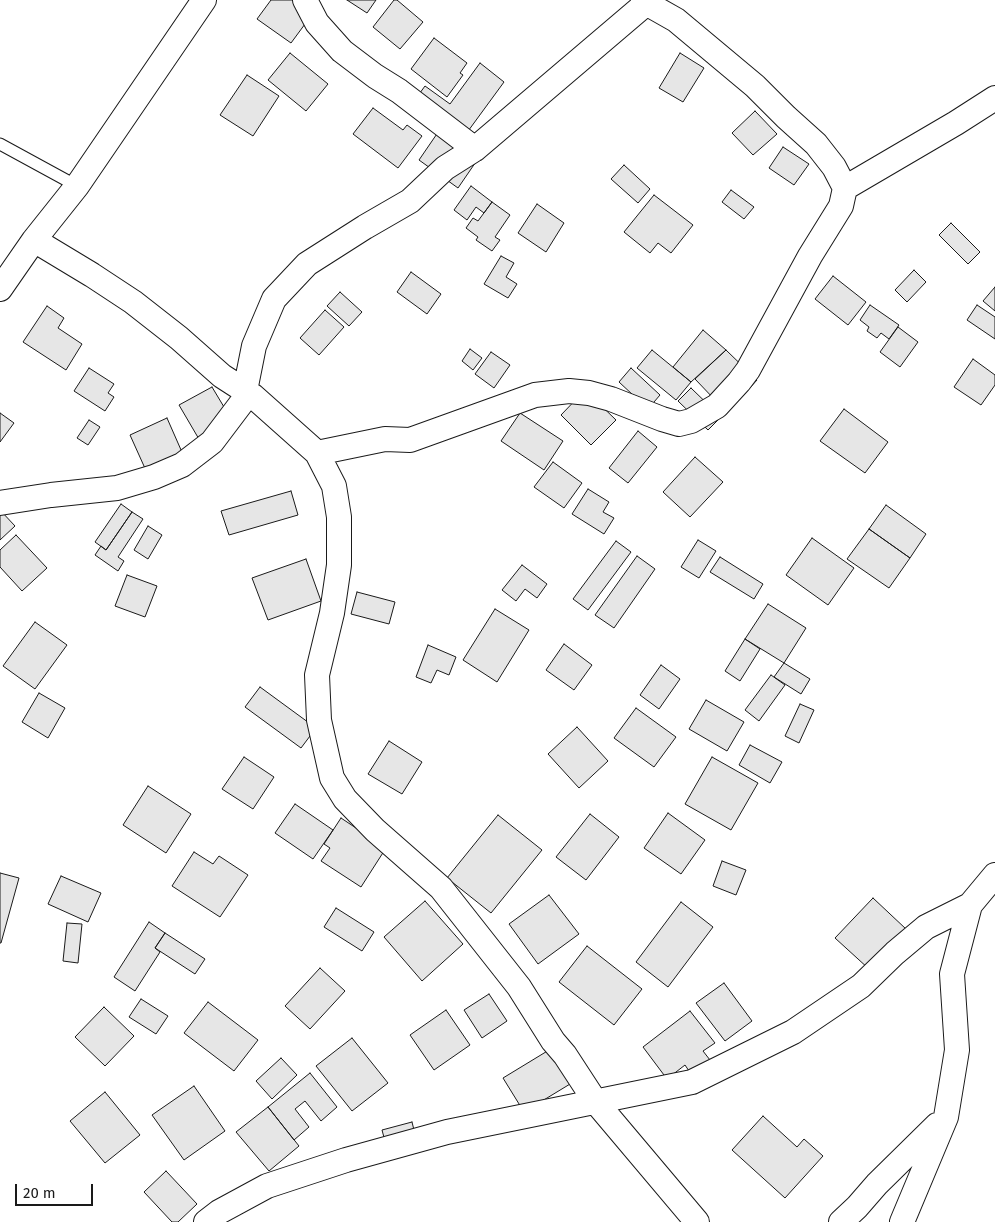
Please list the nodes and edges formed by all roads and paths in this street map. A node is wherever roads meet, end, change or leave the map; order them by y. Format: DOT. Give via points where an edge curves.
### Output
graph roads {
  1 [pos="204,0"];
  2 [pos="305,0"];
  3 [pos="646,1"];
  4 [pos="995,98"];
  5 [pos="0,144"];
  6 [pos="475,149"];
  7 [pos="77,186"];
  8 [pos="844,188"];
  9 [pos="34,240"];
  10 [pos="0,290"];
  11 [pos="247,392"];
  12 [pos="317,453"];
  13 [pos="0,503"];
  14 [pos="995,875"];
  15 [pos="970,904"];
  16 [pos="596,1101"];
  17 [pos="946,1117"];
  18 [pos="206,1222"];
  19 [pos="696,1222"];
  20 [pos="841,1222"];
  21 [pos="902,1222"];
  1 -- 7 [label="street"];
  2 -- 6 [label="street" via="317,24 342,52"];
  3 -- 6 [label="street"];
  3 -- 8 [label="street" via="676,20 816,144 834,167"];
  4 -- 8 [label="street"];
  5 -- 7 [label="lane"];
  6 -- 11 [label="street" via="445,168 410,201 307,264 274,299 254,346"];
  7 -- 9 [label="street"];
  8 -- 12 [label="street" via="841,206 748,370 718,406 691,421 679,424 611,399 569,391 535,394 410,440 385,439"];
  9 -- 10 [label="street"];
  9 -- 11 [label="street" via="133,302 222,376"];
  11 -- 12 [label="street"];
  11 -- 13 [label="street" via="212,442 182,465 117,488"];
  12 -- 16 [label="street" via="334,486 339,517 339,565 332,613 317,675 319,720 332,778 345,799 375,830 441,888 520,987"];
  14 -- 15 [label="street"];
  15 -- 16 [label="street" via="926,926 861,986 794,1032 692,1082"];
  15 -- 17 [label="street" via="952,974 957,1050"];
  16 -- 18 [label="street" via="447,1132 346,1160 267,1186"];
  16 -- 19 [label="street"];
  17 -- 20 [label="street"];
  17 -- 21 [label="street"];
}
